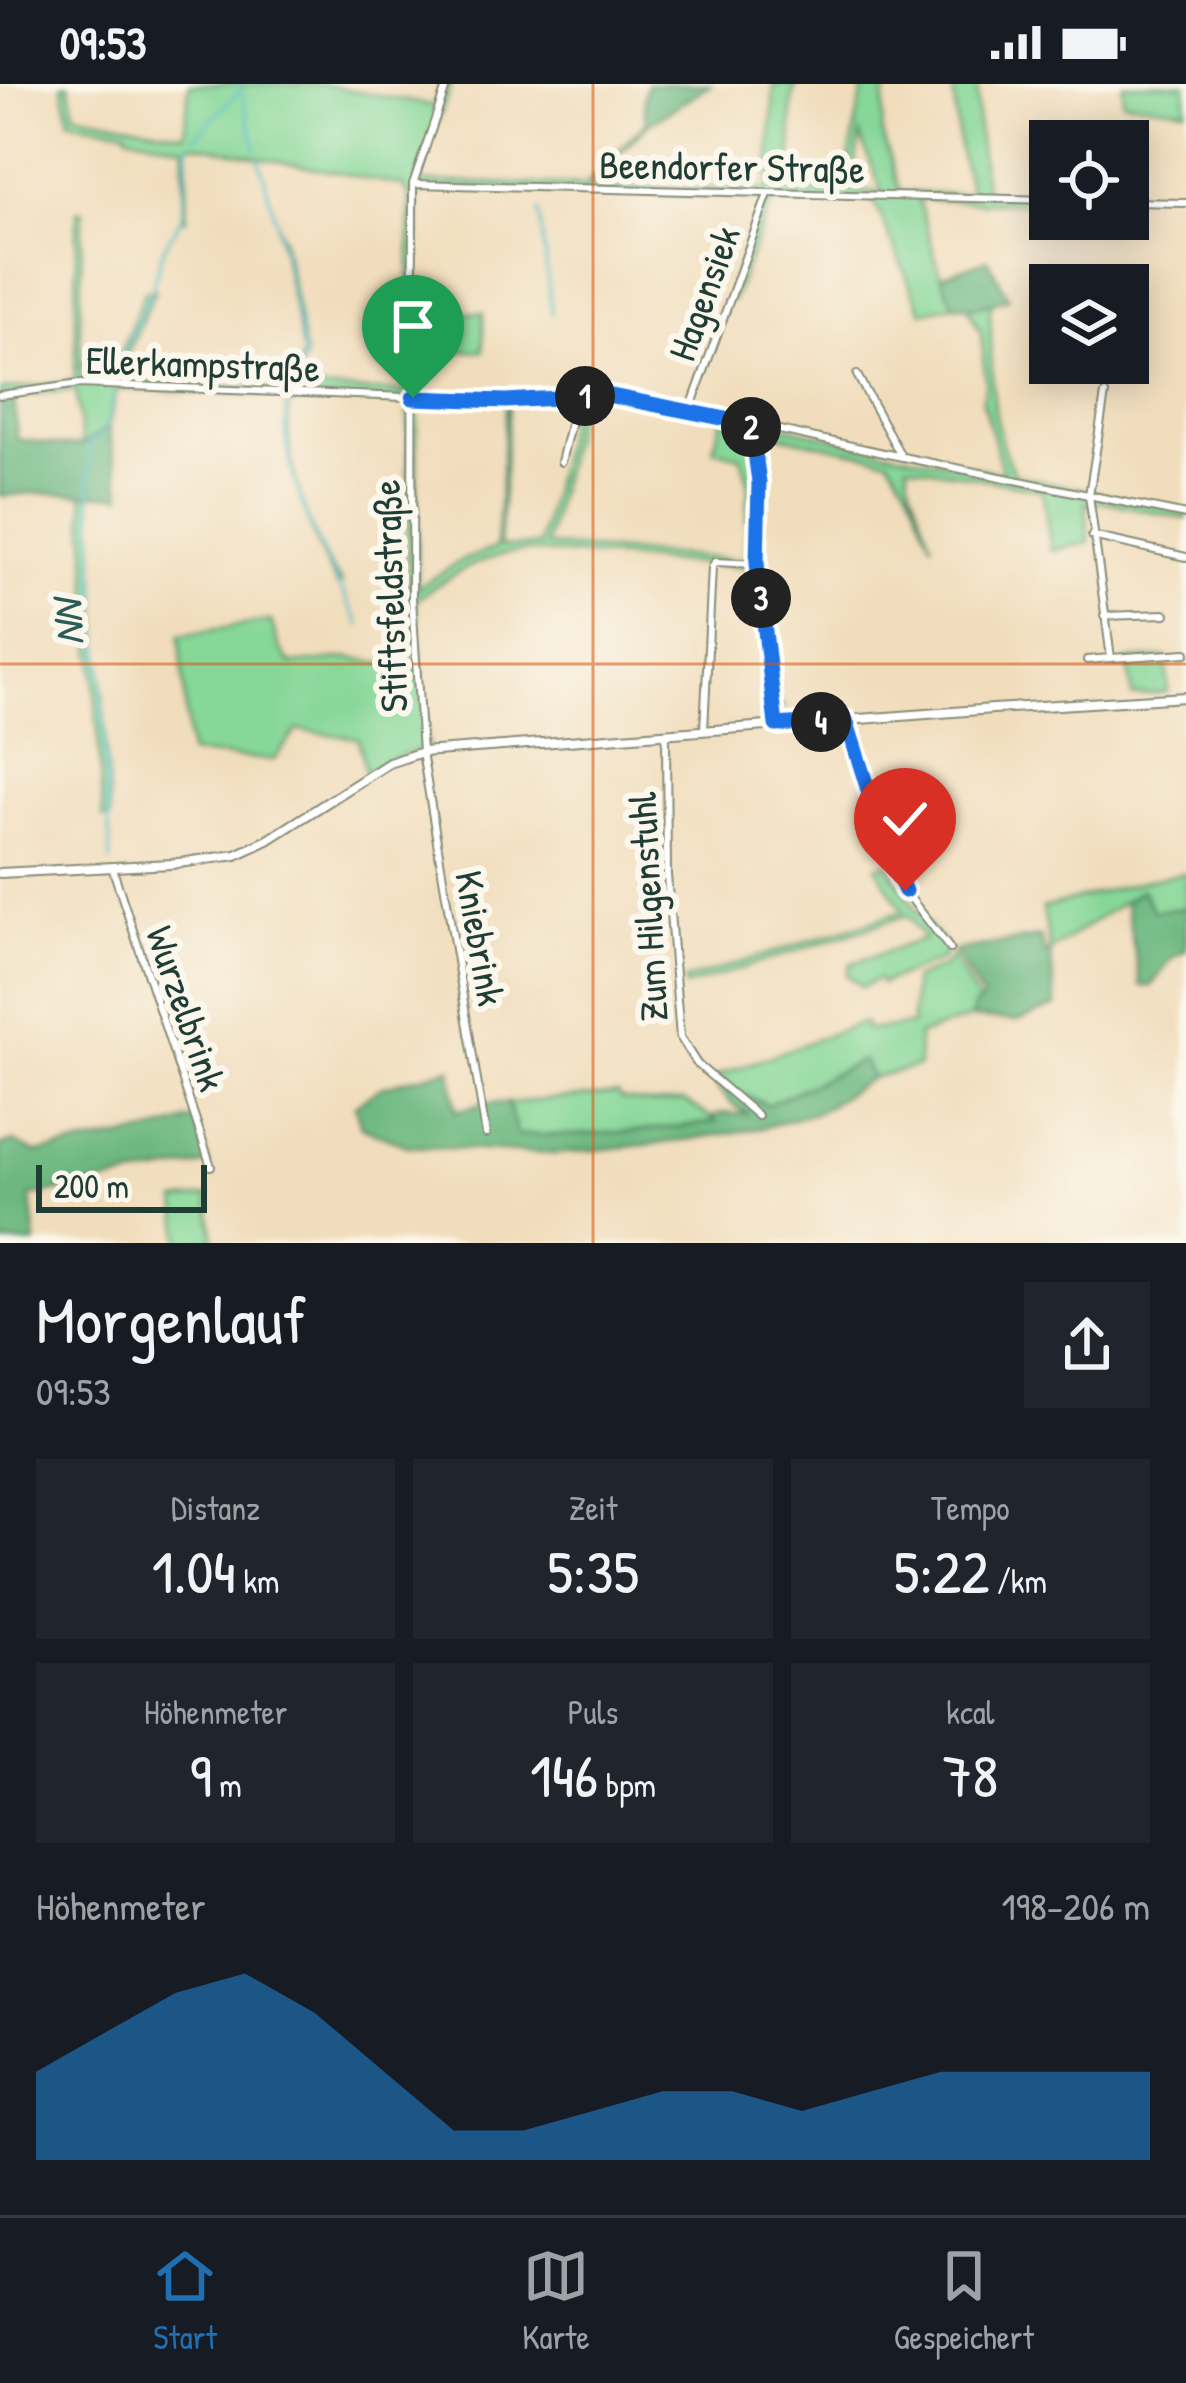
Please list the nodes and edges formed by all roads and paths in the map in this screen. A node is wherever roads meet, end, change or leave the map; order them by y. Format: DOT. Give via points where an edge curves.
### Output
graph roads {
  1 [pos="447,84"];
  2 [pos="412,184"];
  3 [pos="768,194"];
  4 [pos="1029,200"];
  5 [pos="1149,202"];
  6 [pos="1186,203"];
  7 [pos="856,375"];
  8 [pos="1105,394"];
  9 [pos="0,395"];
  10 [pos="578,396"];
  11 [pos="413,398"];
  12 [pos="690,410"];
  13 [pos="751,424"];
  14 [pos="902,457"];
  15 [pos="561,462"];
  16 [pos="1089,495"];
  17 [pos="1186,515"];
  18 [pos="1092,536"];
  19 [pos="1186,557"];
  20 [pos="757,563"];
  21 [pos="1166,614"];
  22 [pos="1104,616"];
  23 [pos="1186,653"];
  24 [pos="1111,658"];
  25 [pos="1087,660"];
  26 [pos="1186,697"];
  27 [pos="846,720"];
  28 [pos="776,725"];
  29 [pos="704,730"];
  30 [pos="666,733"];
  31 [pos="422,752"];
  32 [pos="112,867"];
  33 [pos="0,873"];
  34 [pos="950,949"];
  35 [pos="758,1117"];
  36 [pos="486,1134"];
  37 [pos="211,1166"];
  1 -- 2 [label="street, Stiftsfeldstraße"];
  2 -- 3 [label="street, Beendorfer Straße"];
  2 -- 11 [label="street, Stiftsfeldstraße"];
  3 -- 4 [label="street, Beendorfer Straße"];
  3 -- 12 [label="street, Hagensiek"];
  5 -- 6 [label="street"];
  7 -- 14 [label="street"];
  8 -- 16 [label="street"];
  9 -- 11 [label="street, Ellerkampstraße" via="80,384"];
  10 -- 11 [label="street, Ellerkampstraße"];
  10 -- 12 [label="street, Ellerkampstraße"];
  10 -- 15 [label="street"];
  11 -- 31 [label="street, Stiftsfeldstraße" via="412,599"];
  12 -- 13 [label="street, Ellerkampstraße"];
  13 -- 14 [label="street, Ellerkampstraße"];
  13 -- 20 [label="street"];
  14 -- 16 [label="street, Ellerkampstraße"];
  16 -- 17 [label="street, Ellerkampstraße"];
  16 -- 18 [label="street"];
  18 -- 19 [label="street"];
  18 -- 22 [label="street"];
  20 -- 28 [label="street"];
  20 -- 29 [label="street" via="712,567"];
  21 -- 22 [label="street"];
  22 -- 24 [label="street"];
  23 -- 24 [label="street"];
  24 -- 25 [label="street"];
  26 -- 27 [label="main road"];
  27 -- 28 [label="main road"];
  27 -- 34 [label="street" via="896,872"];
  28 -- 29 [label="main road"];
  29 -- 30 [label="main road"];
  30 -- 31 [label="main road"];
  30 -- 35 [label="street, Zum Hilgenstuhl" via="680,1037 697,1064"];
  31 -- 32 [label="main road" via="389,763 236,855"];
  31 -- 36 [label="street, Kniebrink"];
  32 -- 33 [label="main road"];
  32 -- 37 [label="street, Wurzelbrink"];
}
